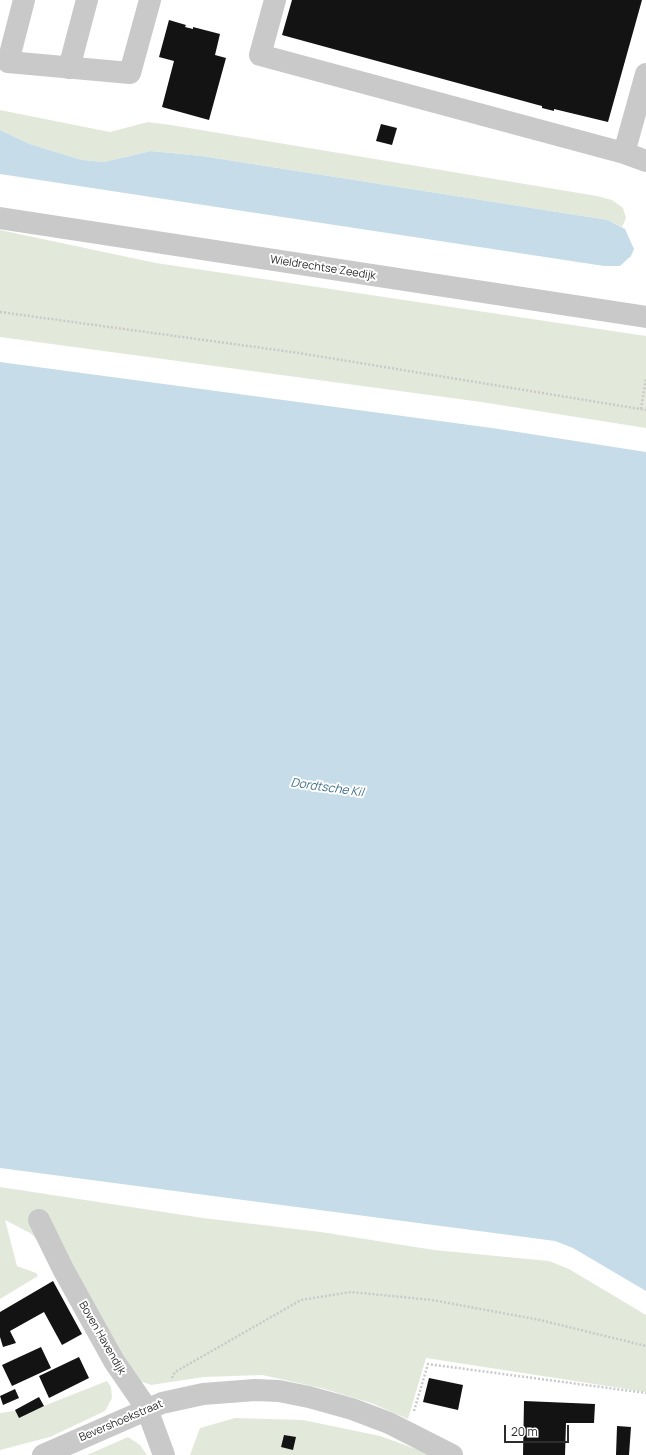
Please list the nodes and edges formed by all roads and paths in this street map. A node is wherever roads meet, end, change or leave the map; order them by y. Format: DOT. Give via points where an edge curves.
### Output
graph roads {
  1 [pos="24,0"];
  2 [pos="87,0"];
  3 [pos="150,0"];
  4 [pos="275,0"];
  5 [pos="69,68"];
  6 [pos="646,74"];
  7 [pos="624,153"];
  8 [pos="646,162"];
  9 [pos="0,218"];
  10 [pos="0,312"];
  11 [pos="646,316"];
  12 [pos="646,378"];
  13 [pos="641,409"];
  14 [pos="646,410"];
  15 [pos="39,1220"];
  16 [pos="646,1346"];
  17 [pos="646,1393"];
  18 [pos="154,1406"];
  19 [pos="408,1433"];
  20 [pos="43,1455"];
  21 [pos="164,1455"];
  22 [pos="452,1455"];
  1 -- 5 [label="street" via="8,62"];
  2 -- 5 [label="street"];
  3 -- 5 [label="street" via="130,74"];
  4 -- 7 [label="street" via="260,56"];
  6 -- 7 [label="street"];
  7 -- 8 [label="street"];
  9 -- 11 [label="street, Wieldrechtse Zeedijk"];
  10 -- 13 [label="path" via="298,353"];
  12 -- 13 [label="path"];
  13 -- 14 [label="path"];
  15 -- 18 [label="street, Boven Havendijk" via="114,1362"];
  16 -- 18 [label="path" via="540,1320 432,1300 351,1292 301,1300 175,1372"];
  17 -- 19 [label="path" via="428,1364"];
  18 -- 19 [label="street, Bevershoekstraat" via="203,1394 279,1391 352,1409"];
  18 -- 20 [label="street, Bevershoekstraat"];
  18 -- 21 [label="street, Boven Havendijk"];
  19 -- 22 [label="street, Bevershoekstraat"];
}
